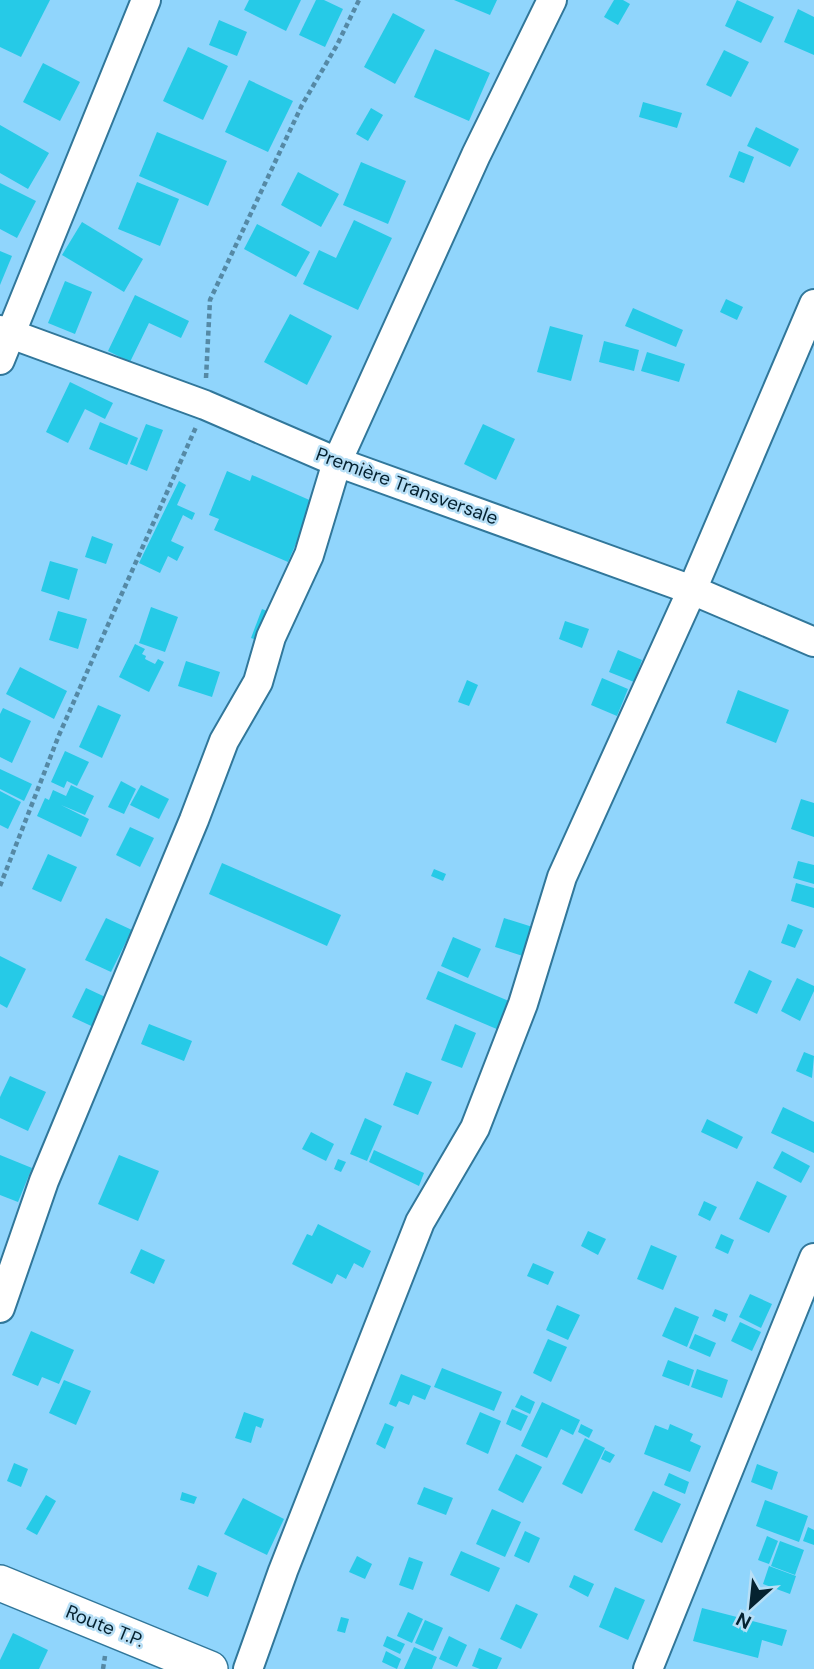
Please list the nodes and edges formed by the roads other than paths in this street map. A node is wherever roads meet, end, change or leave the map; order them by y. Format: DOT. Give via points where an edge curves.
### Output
graph roads {
  1 [pos="146,0"];
  2 [pos="552,0"];
  3 [pos="814,304"];
  4 [pos="3,341"];
  5 [pos="337,462"];
  6 [pos="692,590"];
  7 [pos="814,642"];
  8 [pos="814,1258"];
  9 [pos="0,1308"];
  10 [pos="0,1583"];
  11 [pos="210,1669"];
  12 [pos="248,1669"];
  13 [pos="648,1669"];
  1 -- 4 [label="street"];
  2 -- 5 [label="street" via="476,155"];
  3 -- 6 [label="street"];
  4 -- 5 [label="street, Première Transversale" via="205,405"];
  5 -- 6 [label="street, Première Transversale"];
  5 -- 9 [label="street" via="309,555 271,637 258,682 224,741 83,1084"];
  6 -- 7 [label="street, Première Transversale"];
  6 -- 12 [label="street" via="562,877 523,1004 475,1128 420,1222"];
  8 -- 13 [label="street"];
  10 -- 11 [label="street, Route T.P."];
}
